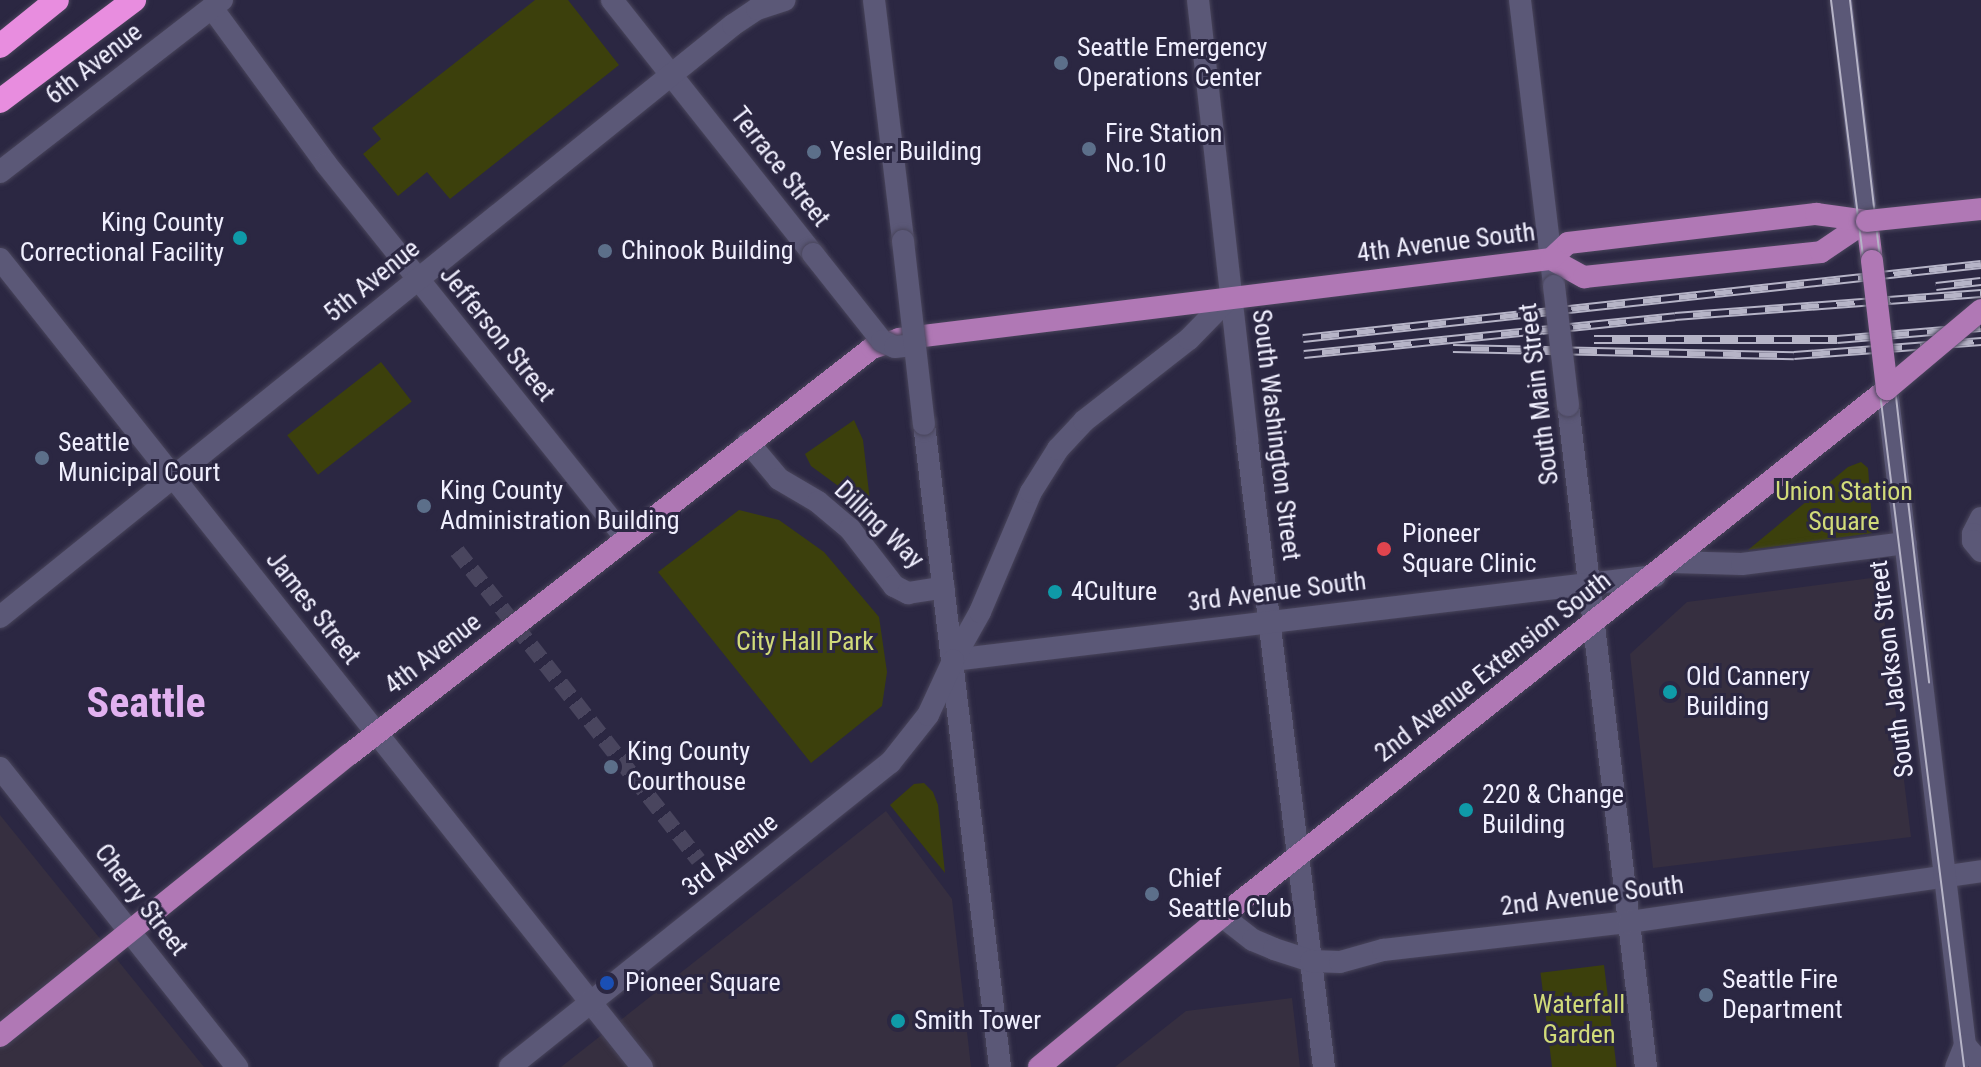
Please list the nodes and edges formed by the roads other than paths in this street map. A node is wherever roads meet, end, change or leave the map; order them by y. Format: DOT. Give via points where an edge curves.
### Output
graph roads {
  1 [pos="57,0"];
  2 [pos="134,0"];
  3 [pos="612,0"];
  4 [pos="785,0"];
  5 [pos="874,0"];
  6 [pos="1198,0"];
  7 [pos="1520,0"];
  8 [pos="1841,0"];
  9 [pos="217,4"];
  10 [pos="0,46"];
  11 [pos="672,76"];
  12 [pos="0,101"];
  13 [pos="0,172"];
  14 [pos="1981,209"];
  15 [pos="1867,221"];
  16 [pos="0,259"];
  17 [pos="1551,259"];
  18 [pos="417,280"];
  19 [pos="1230,297"];
  20 [pos="1981,310"];
  21 [pos="914,341"];
  22 [pos="1887,389"];
  23 [pos="748,442"];
  24 [pos="172,476"];
  25 [pos="1981,518"];
  26 [pos="626,539"];
  27 [pos="1906,543"];
  28 [pos="1981,551"];
  29 [pos="1664,569"];
  30 [pos="1589,584"];
  31 [pos="944,587"];
  32 [pos="0,617"];
  33 [pos="1271,622"];
  34 [pos="1594,623"];
  35 [pos="953,660"];
  36 [pos="376,733"];
  37 [pos="0,768"];
  38 [pos="1300,855"];
  39 [pos="1981,871"];
  40 [pos="1945,876"];
  41 [pos="1222,916"];
  42 [pos="1629,922"];
  43 [pos="129,930"];
  44 [pos="1311,961"];
  45 [pos="591,1002"];
  46 [pos="0,1036"];
  47 [pos="1965,1045"];
  48 [pos="1981,1064"];
  49 [pos="237,1067"];
  50 [pos="510,1067"];
  51 [pos="642,1067"];
  52 [pos="1000,1067"];
  53 [pos="1039,1067"];
  54 [pos="1324,1067"];
  55 [pos="1646,1067"];
  56 [pos="1956,1067"];
  1 -- 10 [label="highway"];
  2 -- 12 [label="highway"];
  3 -- 11 [label="street, Terrace Street"];
  4 -- 11 [label="street, 5th Avenue" via="745,16"];
  5 -- 21 [label="street, bridge"];
  6 -- 19 [label="street, South Washington Street"];
  7 -- 17 [label="street, South Main Street"];
  8 -- 15 [label="street, South Jackson Street"];
  9 -- 13 [label="street, 6th Avenue"];
  9 -- 18 [label="street, Jefferson Street" via="326,164"];
  11 -- 18 [label="street, 5th Avenue"];
  11 -- 21 [label="street, Terrace Street, bridge" via="882,341 895,347"];
  14 -- 15 [label="main road, 4th Avenue South, bridge"];
  15 -- 17 [label="main road, 4th Avenue South" via="1816,214 1569,243"];
  15 -- 17 [label="main road" via="1821,252 1584,277"];
  15 -- 22 [label="main road, South Jackson Street, bridge"];
  16 -- 24 [label="street, James Street"];
  17 -- 19 [label="main road, 4th Avenue South"];
  17 -- 30 [label="street, South Main Street, bridge"];
  18 -- 24 [label="street, 5th Avenue"];
  18 -- 26 [label="street, Jefferson Street"];
  19 -- 21 [label="main road, 4th Avenue South"];
  19 -- 33 [label="street, South Washington Street"];
  19 -- 35 [label="street, 3rd Avenue" via="1189,339 1084,421 1058,449 1031,492 980,612"];
  20 -- 22 [label="main road, 2nd Avenue Extension South, bridge"];
  21 -- 23 [label="main road, 4th Avenue" via="885,343 860,354"];
  21 -- 31 [label="street, bridge"];
  22 -- 27 [label="street, South Jackson Street"];
  22 -- 29 [label="main road, 2nd Avenue Extension South"];
  23 -- 26 [label="main road, 4th Avenue"];
  23 -- 31 [label="street, Dilling Way" via="779,479 850,529 894,586 917,593"];
  24 -- 32 [label="street, 5th Avenue"];
  24 -- 36 [label="street, James Street"];
  25 -- 28 [label="street" via="1973,534"];
  26 -- 36 [label="main road, 4th Avenue"];
  27 -- 29 [label="street, 3rd Avenue South"];
  27 -- 40 [label="street, South Jackson Street"];
  29 -- 30 [label="street, 3rd Avenue South"];
  29 -- 34 [label="main road, 2nd Avenue Extension South"];
  30 -- 33 [label="street, 3rd Avenue South"];
  30 -- 34 [label="street, South Main Street"];
  31 -- 35 [label="street"];
  33 -- 35 [label="street, 3rd Avenue South"];
  33 -- 38 [label="street, South Washington Street"];
  34 -- 38 [label="main road, 2nd Avenue Extension South"];
  34 -- 42 [label="street, South Main Street"];
  35 -- 45 [label="street, 3rd Avenue" via="928,715 890,763"];
  35 -- 52 [label="street"];
  36 -- 43 [label="main road, 4th Avenue"];
  36 -- 45 [label="street, James Street"];
  37 -- 43 [label="street, Cherry Street"];
  38 -- 41 [label="main road, 2nd Avenue Extension South"];
  38 -- 44 [label="street, South Washington Street"];
  39 -- 40 [label="street, 2nd Avenue South"];
  40 -- 42 [label="street, 2nd Avenue South"];
  40 -- 47 [label="street, South Jackson Street"];
  41 -- 44 [label="street, 2nd Avenue South" via="1253,940"];
  41 -- 53 [label="main road, 2nd Avenue Extension South"];
  42 -- 44 [label="street, 2nd Avenue South" via="1383,950 1340,962"];
  42 -- 55 [label="street, South Main Street"];
  43 -- 46 [label="main road, 4th Avenue"];
  43 -- 49 [label="street, Cherry Street"];
  44 -- 54 [label="street, South Washington Street"];
  45 -- 50 [label="street, 3rd Avenue"];
  45 -- 51 [label="street, James Street"];
  47 -- 48 [label="street"];
  47 -- 56 [label="street, South Jackson Street"];
}
